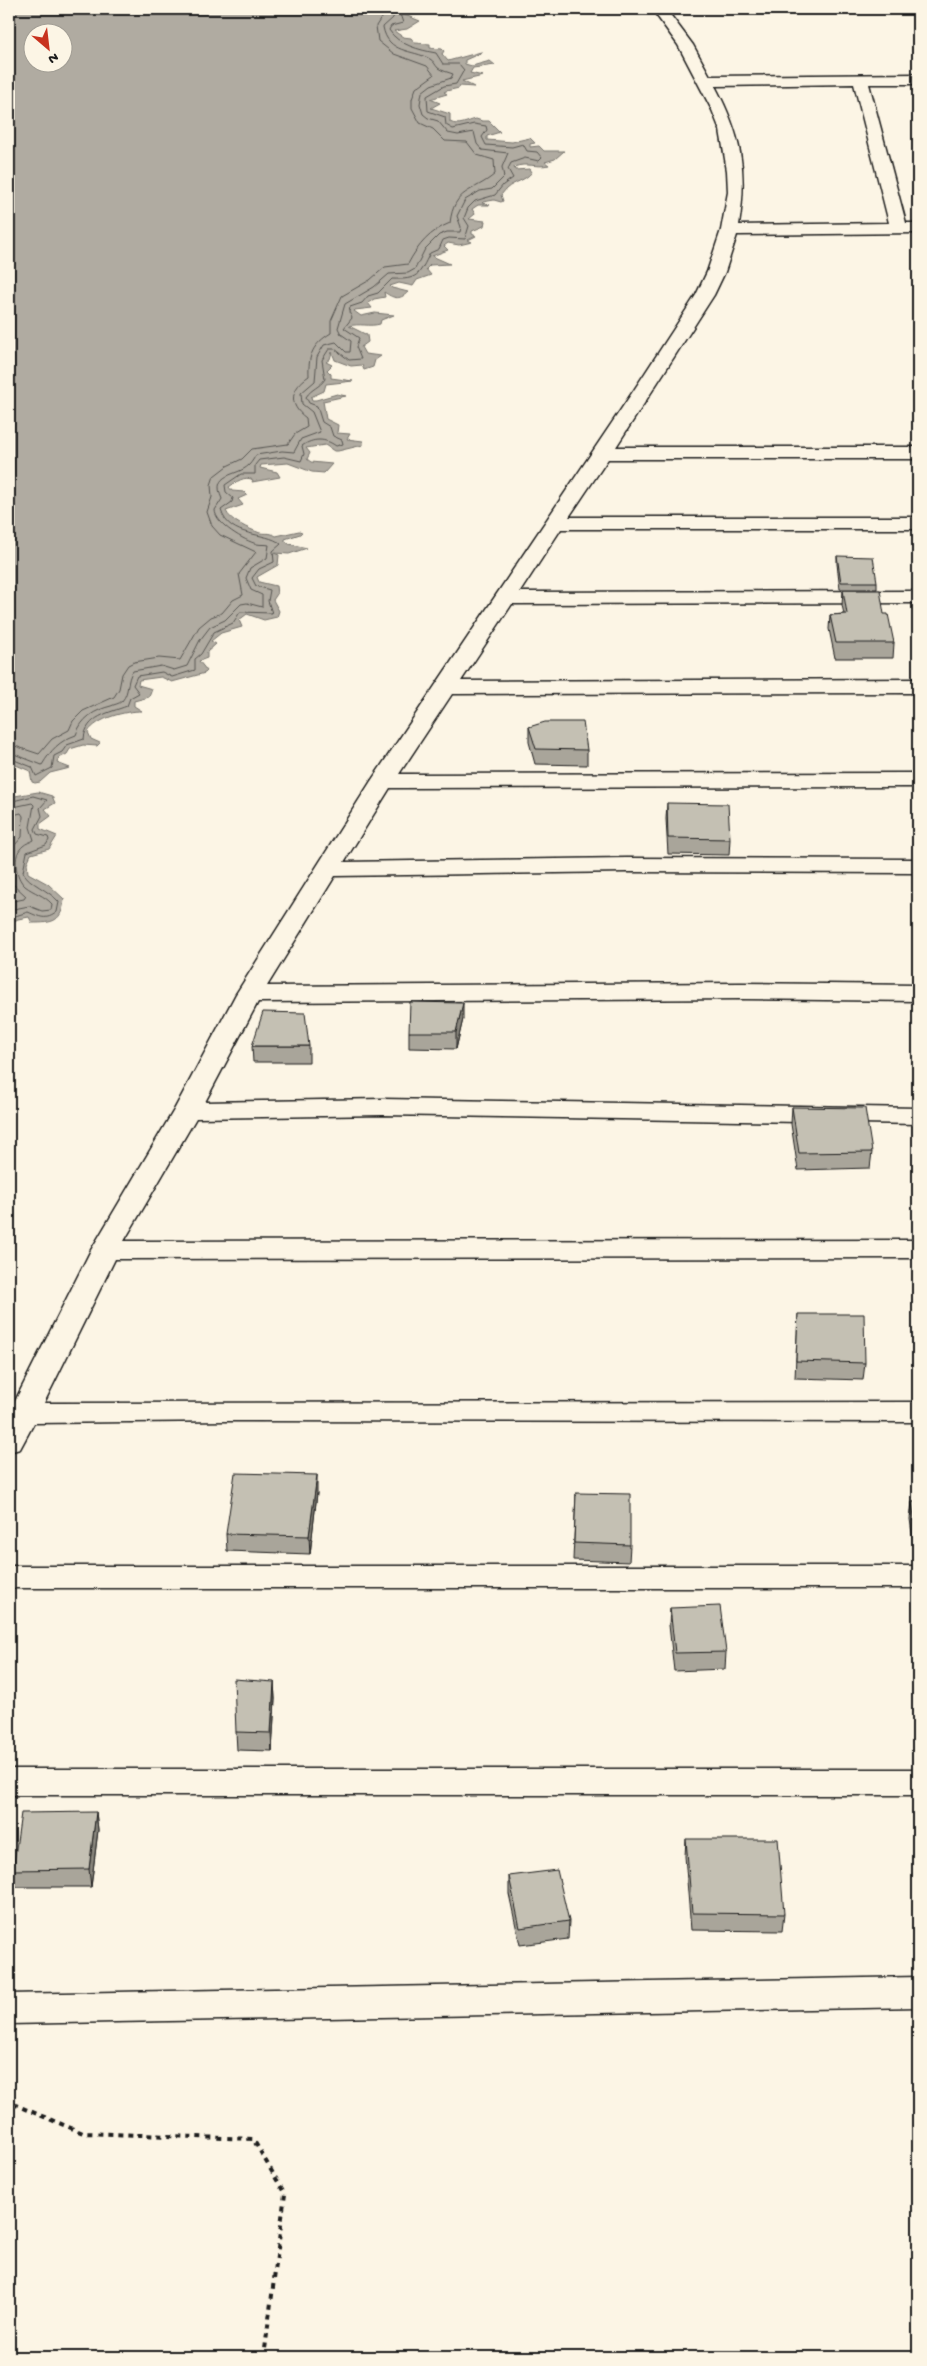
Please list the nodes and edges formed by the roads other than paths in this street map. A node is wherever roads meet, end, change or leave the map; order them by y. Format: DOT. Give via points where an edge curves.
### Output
graph roads {
  1 [pos="659,9"];
  2 [pos="860,79"];
  3 [pos="918,79"];
  4 [pos="706,82"];
  5 [pos="899,228"];
  6 [pos="918,228"];
  7 [pos="730,230"];
  8 [pos="601,453"];
  9 [pos="918,453"];
  10 [pos="918,522"];
  11 [pos="556,523"];
  12 [pos="507,598"];
  13 [pos="918,598"];
  14 [pos="918,686"];
  15 [pos="445,688"];
  16 [pos="918,780"];
  17 [pos="383,781"];
  18 [pos="918,866"];
  19 [pos="328,869"];
  20 [pos="918,993"];
  21 [pos="249,994"];
  22 [pos="187,1110"];
  23 [pos="918,1116"];
  24 [pos="918,1249"];
  25 [pos="105,1250"];
  26 [pos="918,1412"];
  27 [pos="24,1413"];
  28 [pos="9,1442"];
  29 [pos="9,1577"];
  30 [pos="918,1577"];
  31 [pos="9,1782"];
  32 [pos="918,1782"];
  33 [pos="918,1992"];
  34 [pos="9,2009"];
  1 -- 4 [label="street"];
  2 -- 3 [label="street"];
  2 -- 4 [label="street"];
  2 -- 5 [label="street"];
  4 -- 7 [label="street" via="728,130 732,151 736,192"];
  5 -- 6 [label="street"];
  5 -- 7 [label="street"];
  7 -- 8 [label="street" via="705,295"];
  8 -- 9 [label="street"];
  8 -- 11 [label="street"];
  10 -- 11 [label="street"];
  11 -- 12 [label="street"];
  12 -- 13 [label="street"];
  12 -- 15 [label="street"];
  14 -- 15 [label="street"];
  15 -- 17 [label="street"];
  16 -- 17 [label="street"];
  17 -- 19 [label="street"];
  18 -- 19 [label="street"];
  19 -- 21 [label="street"];
  20 -- 21 [label="street"];
  21 -- 22 [label="street"];
  22 -- 23 [label="street" via="383,1108"];
  22 -- 25 [label="street"];
  24 -- 25 [label="street"];
  25 -- 27 [label="street"];
  26 -- 27 [label="street"];
  27 -- 28 [label="street"];
  29 -- 30 [label="street"];
  31 -- 32 [label="street"];
  33 -- 34 [label="street"];
}
